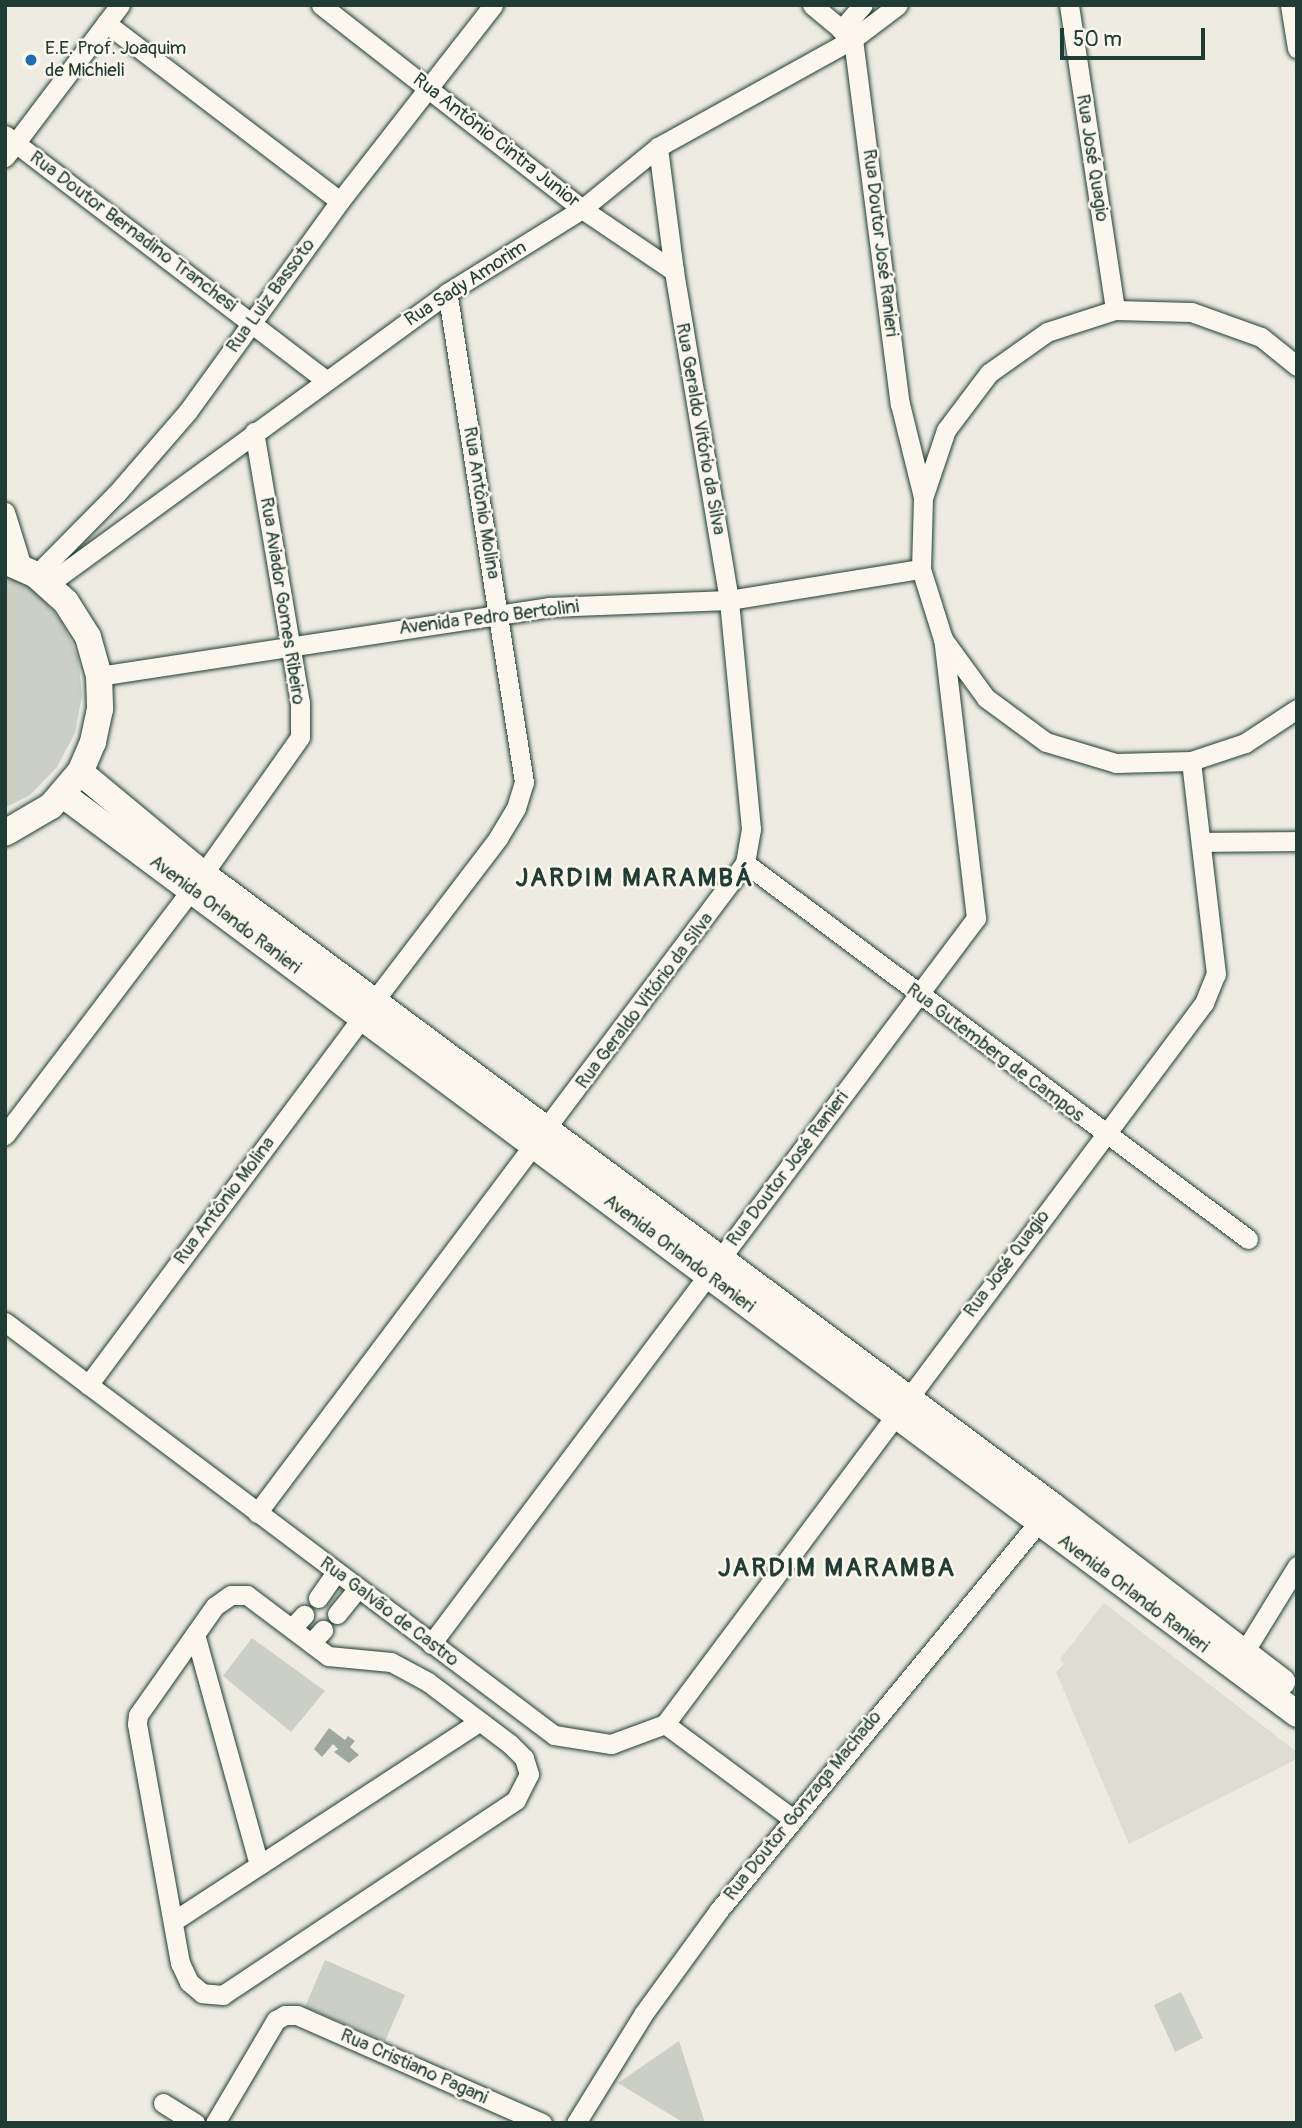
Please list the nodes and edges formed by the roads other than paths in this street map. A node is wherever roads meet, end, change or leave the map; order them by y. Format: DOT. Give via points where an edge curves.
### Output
graph roads {
  1 [pos="120,5"];
  2 [pos="321,5"];
  3 [pos="493,5"];
  4 [pos="812,5"];
  5 [pos="863,5"];
  6 [pos="898,5"];
  7 [pos="1069,5"];
  8 [pos="1290,5"];
  9 [pos="106,23"];
  10 [pos="847,35"];
  11 [pos="1297,48"];
  12 [pos="430,89"];
  13 [pos="9,145"];
  14 [pos="658,147"];
  15 [pos="340,201"];
  16 [pos="582,209"];
  17 [pos="674,271"];
  18 [pos="447,293"];
  19 [pos="1115,310"];
  20 [pos="251,321"];
  21 [pos="1297,366"];
  22 [pos="326,380"];
  23 [pos="254,432"];
  24 [pos="923,498"];
  25 [pos="5,512"];
  26 [pos="921,569"];
  27 [pos="28,572"];
  28 [pos="729,600"];
  29 [pos="498,615"];
  30 [pos="943,639"];
  31 [pos="290,645"];
  32 [pos="99,676"];
  33 [pos="1297,709"];
  34 [pos="1191,761"];
  35 [pos="80,772"];
  36 [pos="62,794"];
  37 [pos="5,833"];
  38 [pos="1297,841"];
  39 [pos="1201,842"];
  40 [pos="745,863"];
  41 [pos="197,882"];
  42 [pos="919,996"];
  43 [pos="368,1009"];
  44 [pos="5,1135"];
  45 [pos="1104,1135"];
  46 [pos="541,1138"];
  47 [pos="1248,1239"];
  48 [pos="713,1269"];
  49 [pos="5,1322"];
  50 [pos="88,1385"];
  51 [pos="901,1406"];
  52 [pos="257,1513"];
  53 [pos="1046,1515"];
  54 [pos="1297,1566"];
  55 [pos="336,1572"];
  56 [pos="357,1589"];
  57 [pos="318,1598"];
  58 [pos="337,1614"];
  59 [pos="195,1634"];
  60 [pos="431,1644"];
  61 [pos="1239,1661"];
  62 [pos="1297,1694"];
  63 [pos="1297,1714"];
  64 [pos="479,1722"];
  65 [pos="666,1724"];
  66 [pos="793,1819"];
  67 [pos="259,1865"];
  68 [pos="175,1920"];
  69 [pos="163,2104"];
  70 [pos="195,2123"];
  71 [pos="215,2123"];
  72 [pos="542,2123"];
  73 [pos="576,2123"];
  1 -- 9 [label="street"];
  2 -- 12 [label="street, Rua Antônio Cintra Junior"];
  3 -- 12 [label="street, Rua Luiz Bassoto"];
  4 -- 10 [label="street"];
  5 -- 10 [label="street"];
  6 -- 10 [label="street, Rua Sady Amorim"];
  7 -- 19 [label="street, Rua José Quagio"];
  8 -- 11 [label="street"];
  9 -- 13 [label="street"];
  9 -- 15 [label="street"];
  10 -- 14 [label="street, Rua Sady Amorim"];
  10 -- 24 [label="street, Rua Doutor José Ranieri" via="900,404"];
  12 -- 15 [label="street, Rua Luiz Bassoto"];
  12 -- 16 [label="street, Rua Antônio Cintra Junior"];
  13 -- 20 [label="street, Rua Doutor Bernadino Tranchesi"];
  14 -- 16 [label="street, Rua Sady Amorim"];
  14 -- 17 [label="street, Rua Geraldo Vitório da Silva"];
  15 -- 20 [label="street, Rua Luiz Bassoto"];
  16 -- 17 [label="street, Rua Antônio Cintra Junior"];
  16 -- 18 [label="street, Rua Sady Amorim"];
  17 -- 28 [label="street, Rua Geraldo Vitório da Silva"];
  18 -- 22 [label="street, Rua Sady Amorim"];
  18 -- 29 [label="street, Rua Antônio Molina"];
  19 -- 21 [label="street" via="1191,312 1261,337"];
  19 -- 24 [label="street" via="1047,331 989,373 946,430"];
  20 -- 22 [label="street, Rua Doutor Bernadino Tranchesi"];
  20 -- 27 [label="street, Rua Luiz Bassoto" via="145,463"];
  22 -- 23 [label="street, Rua Sady Amorim"];
  23 -- 27 [label="street, Rua Sady Amorim"];
  23 -- 31 [label="street, Rua Aviador Gomes Ribeiro"];
  24 -- 26 [label="street"];
  25 -- 27 [label="street"];
  26 -- 28 [label="street, Avenida Pedro Bertolini"];
  26 -- 30 [label="street"];
  27 -- 32 [label="main road" via="66,602 88,637"];
  28 -- 29 [label="street, Avenida Pedro Bertolini" via="549,607"];
  28 -- 40 [label="street, Rua Geraldo Vitório da Silva" via="751,829"];
  29 -- 31 [label="street, Avenida Pedro Bertolini"];
  29 -- 43 [label="street, Rua Antônio Molina" via="524,782 516,808"];
  30 -- 34 [label="street" via="986,698 1046,742 1116,763"];
  30 -- 42 [label="street, Rua Doutor José Ranieri" via="976,918"];
  31 -- 32 [label="street, Avenida Pedro Bertolini"];
  31 -- 41 [label="street, Rua Aviador Gomes Ribeiro" via="300,704 300,737"];
  32 -- 35 [label="main road" via="98,720"];
  33 -- 34 [label="street" via="1245,743"];
  34 -- 39 [label="street, Rua José Quagio"];
  35 -- 36 [label="main road"];
  35 -- 41 [label="main road, Avenida Orlando Ranieri"];
  36 -- 37 [label="main road" via="51,806"];
  36 -- 41 [label="main road, Avenida Orlando Ranieri"];
  38 -- 39 [label="street"];
  39 -- 45 [label="street, Rua José Quagio" via="1216,974 1204,1003"];
  40 -- 42 [label="street, Rua Gutemberg de Campos"];
  40 -- 46 [label="street, Rua Geraldo Vitório da Silva"];
  41 -- 43 [label="main road, Avenida Orlando Ranieri"];
  41 -- 44 [label="street, Rua Aviador Gomes Ribeiro"];
  42 -- 45 [label="street, Rua Gutemberg de Campos"];
  42 -- 48 [label="street, Rua Doutor José Ranieri"];
  43 -- 46 [label="main road, Avenida Orlando Ranieri"];
  43 -- 50 [label="street, Rua Antônio Molina"];
  45 -- 47 [label="street, Rua Gutemberg de Campos"];
  45 -- 51 [label="street, Rua José Quagio"];
  46 -- 48 [label="main road, Avenida Orlando Ranieri"];
  46 -- 52 [label="street, Rua Geraldo Vitório da Silva"];
  48 -- 51 [label="main road, Avenida Orlando Ranieri"];
  48 -- 60 [label="street, Rua Doutor José Ranieri"];
  49 -- 50 [label="street, Rua Galvão de Castro"];
  50 -- 52 [label="street, Rua Galvão de Castro"];
  51 -- 53 [label="main road, Avenida Orlando Ranieri"];
  51 -- 65 [label="street, Rua José Quagio"];
  52 -- 55 [label="street, Rua Galvão de Castro"];
  53 -- 61 [label="main road, Avenida Orlando Ranieri"];
  53 -- 66 [label="street, Rua Doutor Gonzaga Machado"];
  54 -- 61 [label="street"];
  55 -- 56 [label="street, Rua Galvão de Castro"];
  55 -- 57 [label="street"];
  56 -- 58 [label="street"];
  56 -- 60 [label="street, Rua Galvão de Castro"];
  59 -- 64 [label="street" via="215,1606 231,1595 247,1595 298,1621 317,1636 328,1656 391,1662 428,1682"];
  59 -- 67 [label="street"];
  59 -- 68 [label="street" via="138,1715 137,1724"];
  60 -- 65 [label="street, Rua Galvão de Castro" via="554,1735 611,1744"];
  61 -- 62 [label="main road, Avenida Orlando Ranieri"];
  61 -- 63 [label="main road, Avenida Orlando Ranieri"];
  64 -- 67 [label="street"];
  64 -- 68 [label="street" via="524,1758 529,1774 516,1800 235,1988 223,1995 202,1993 189,1982 180,1963"];
  65 -- 66 [label="street"];
  66 -- 73 [label="street, Rua Doutor Gonzaga Machado" via="644,2013"];
  67 -- 68 [label="street"];
  69 -- 70 [label="street"];
  71 -- 72 [label="street, Rua Cristiano Pagani" via="276,2020 285,2015 297,2015"];
}
